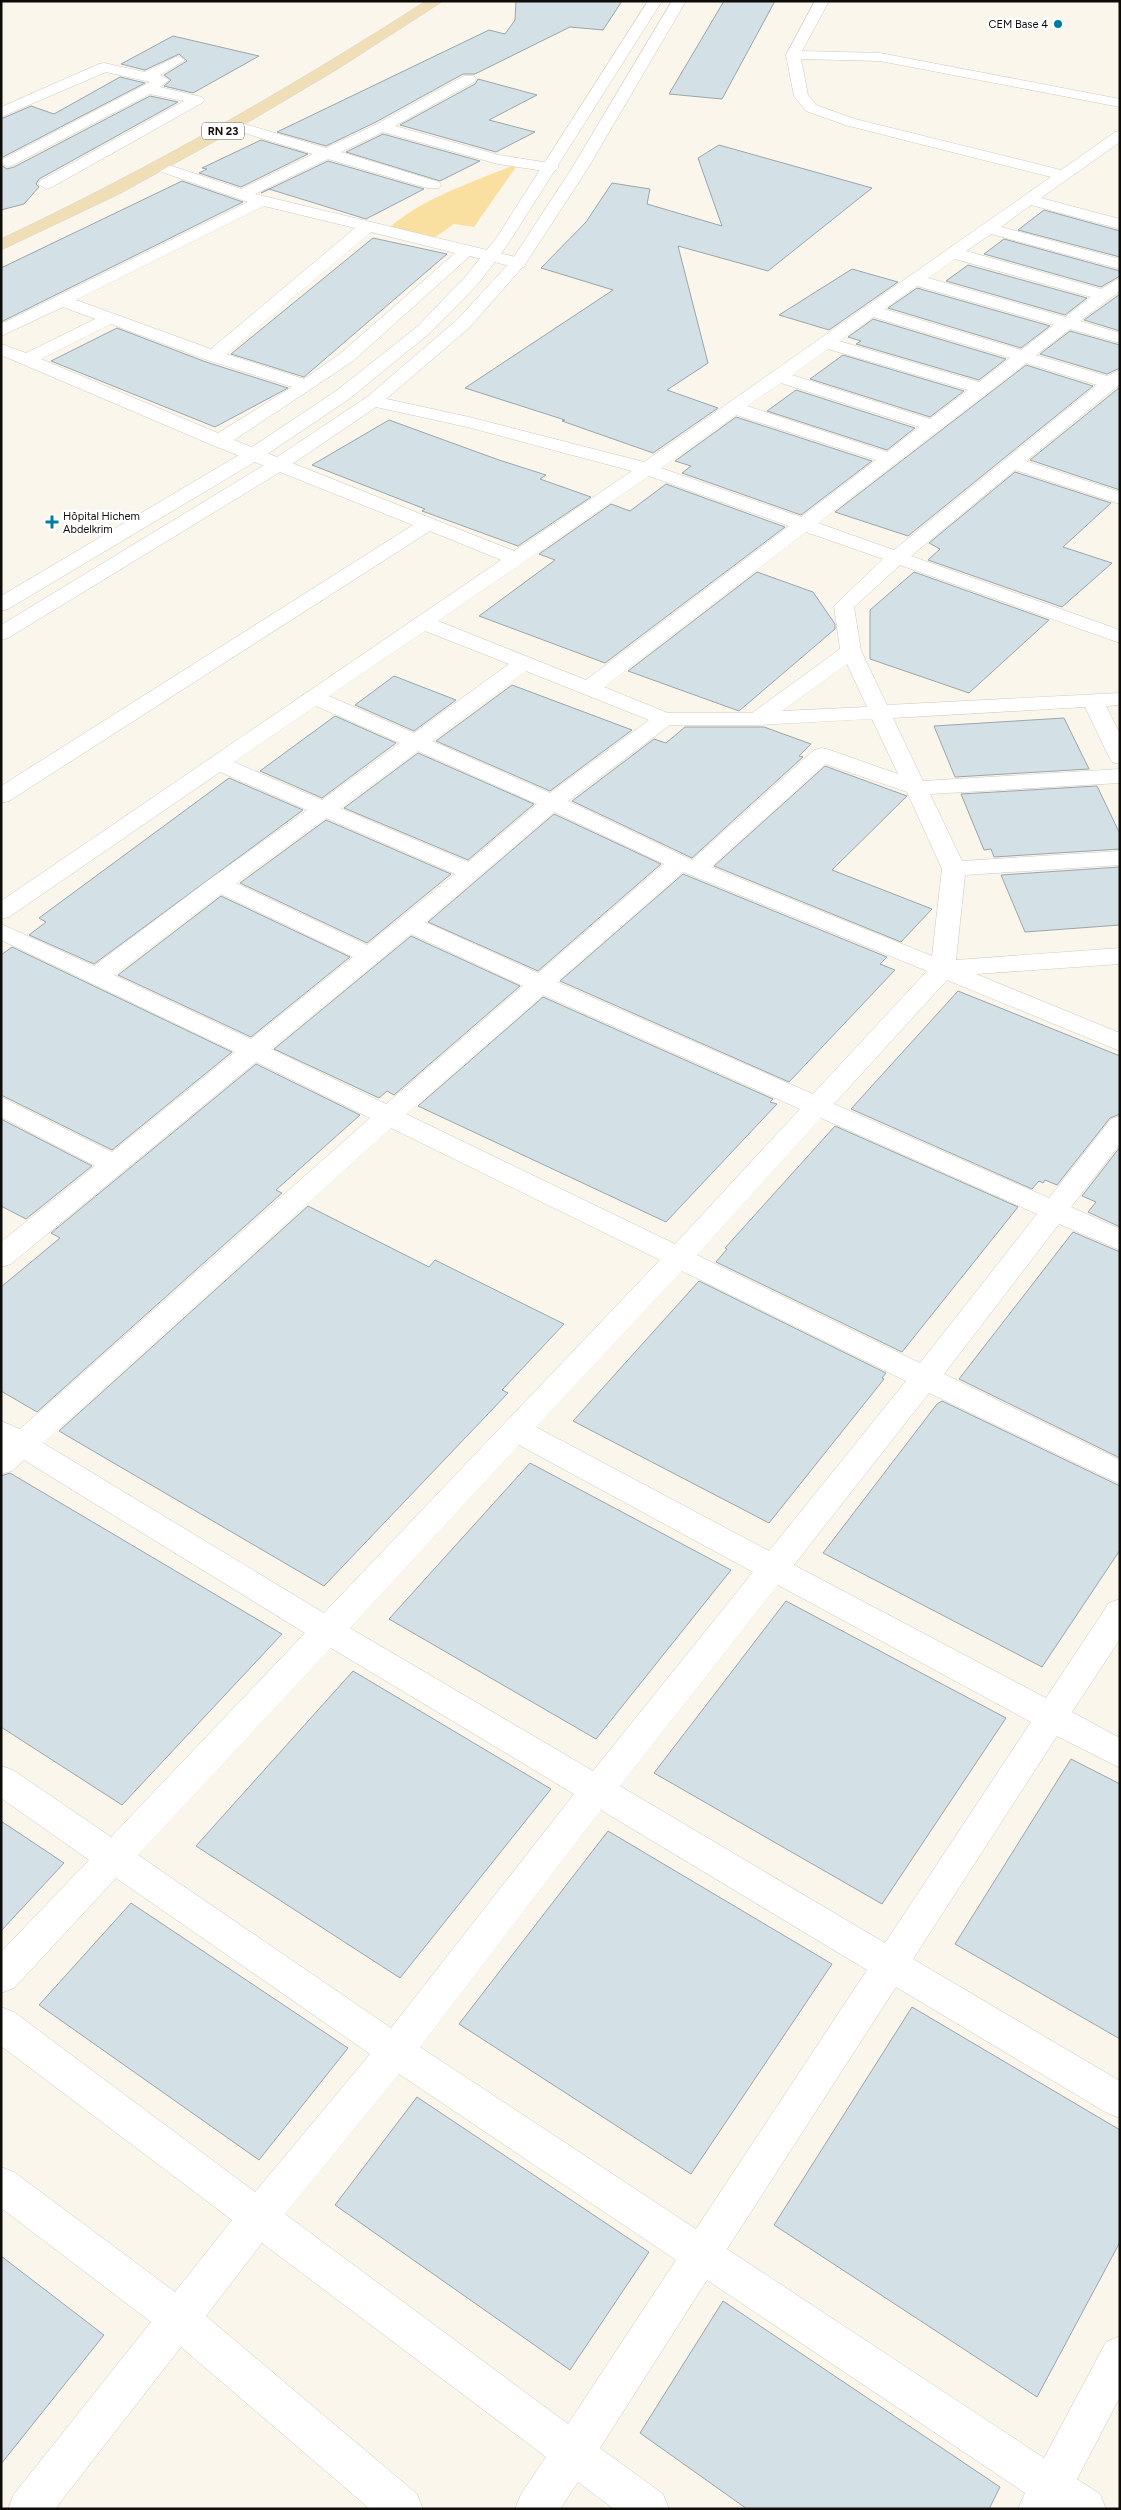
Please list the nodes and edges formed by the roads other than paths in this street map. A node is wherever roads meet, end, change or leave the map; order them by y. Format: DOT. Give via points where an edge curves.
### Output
graph roads {
  1 [pos="418,1"];
  2 [pos="436,1"];
  3 [pos="655,1"];
  4 [pos="679,1"];
  5 [pos="822,1"];
  6 [pos="793,55"];
  7 [pos="178,60"];
  8 [pos="469,79"];
  9 [pos="147,82"];
  10 [pos="1120,102"];
  11 [pos="1,113"];
  12 [pos="233,125"];
  13 [pos="382,127"];
  14 [pos="1120,135"];
  15 [pos="325,154"];
  16 [pos="4,161"];
  17 [pos="158,166"];
  18 [pos="551,167"];
  19 [pos="1063,175"];
  20 [pos="46,184"];
  21 [pos="433,185"];
  22 [pos="242,194"];
  23 [pos="60,197"];
  24 [pos="1029,200"];
  25 [pos="262,201"];
  26 [pos="1120,224"];
  27 [pos="367,227"];
  28 [pos="988,228"];
  29 [pos="1,246"];
  30 [pos="466,251"];
  31 [pos="953,253"];
  32 [pos="491,258"];
  33 [pos="518,262"];
  34 [pos="1120,264"];
  35 [pos="915,280"];
  36 [pos="1120,283"];
  37 [pos="1104,295"];
  38 [pos="64,301"];
  39 [pos="871,311"];
  40 [pos="110,318"];
  41 [pos="1067,323"];
  42 [pos="1,331"];
  43 [pos="1120,338"];
  44 [pos="826,343"];
  45 [pos="1,350"];
  46 [pos="213,356"];
  47 [pos="1023,357"];
  48 [pos="26,360"];
  49 [pos="779,376"];
  50 [pos="1115,379"];
  51 [pos="306,386"];
  52 [pos="982,389"];
  53 [pos="373,401"];
  54 [pos="734,408"];
  55 [pos="934,426"];
  56 [pos="219,441"];
  57 [pos="252,455"];
  58 [pos="890,459"];
  59 [pos="1012,463"];
  60 [pos="278,465"];
  61 [pos="647,469"];
  62 [pos="1120,498"];
  63 [pos="428,524"];
  64 [pos="805,525"];
  65 [pos="896,558"];
  66 [pos="517,559"];
  67 [pos="1,605"];
  68 [pos="424,623"];
  69 [pos="1,634"];
  70 [pos="1120,637"];
  71 [pos="851,651"];
  72 [pos="524,663"];
  73 [pos="588,689"];
  74 [pos="315,698"];
  75 [pos="1120,699"];
  76 [pos="1094,701"];
  77 [pos="880,713"];
  78 [pos="665,719"];
  79 [pos="757,719"];
  80 [pos="418,742"];
  81 [pos="1120,758"];
  82 [pos="219,764"];
  83 [pos="1120,776"];
  84 [pos="916,788"];
  85 [pos="1,796"];
  86 [pos="552,802"];
  87 [pos="321,810"];
  88 [pos="1120,858"];
  89 [pos="688,866"];
  90 [pos="954,869"];
  91 [pos="471,872"];
  92 [pos="218,884"];
  93 [pos="408,923"];
  94 [pos="2,928"];
  95 [pos="369,955"];
  96 [pos="1120,956"];
  97 [pos="943,969"];
  98 [pos="96,976"];
  99 [pos="540,984"];
  100 [pos="1120,1043"];
  101 [pos="253,1050"];
  102 [pos="1,1106"];
  103 [pos="817,1106"];
  104 [pos="387,1117"];
  105 [pos="1120,1125"];
  106 [pos="114,1164"];
  107 [pos="1053,1211"];
  108 [pos="1120,1240"];
  109 [pos="8,1244"];
  110 [pos="677,1259"];
  111 [pos="924,1379"];
  112 [pos="516,1430"];
  113 [pos="8,1447"];
  114 [pos="1120,1474"];
  115 [pos="774,1569"];
  116 [pos="1120,1612"];
  117 [pos="327,1630"];
  118 [pos="1051,1717"];
  119 [pos="1120,1754"];
  120 [pos="1,1780"];
  121 [pos="597,1790"];
  122 [pos="113,1858"];
  123 [pos="891,1965"];
  124 [pos="1,1977"];
  125 [pos="1,2024"];
  126 [pos="396,2050"];
  127 [pos="1120,2101"];
  128 [pos="1,2185"];
  129 [pos="259,2217"];
  130 [pos="702,2253"];
  131 [pos="178,2319"];
  132 [pos="1120,2356"];
  133 [pos="572,2452"];
  134 [pos="1045,2497"];
  135 [pos="29,2509"];
  136 [pos="402,2509"];
  137 [pos="536,2509"];
  138 [pos="648,2509"];
  139 [pos="1085,2509"];
  1 -- 23 [label="main road, RN 23" via="219,117 105,178"];
  2 -- 12 [label="main road, RN 23"];
  3 -- 18 [label="street"];
  4 -- 33 [label="street" via="580,168"];
  5 -- 6 [label="street"];
  6 -- 10 [label="street" via="880,57"];
  6 -- 19 [label="street" via="801,96 812,108 850,122"];
  7 -- 9 [label="street"];
  8 -- 13 [label="street"];
  9 -- 11 [label="street" via="104,68"];
  9 -- 16 [label="street"];
  9 -- 20 [label="street" via="197,100"];
  12 -- 15 [label="street"];
  12 -- 17 [label="main road, RN 23"];
  13 -- 15 [label="street"];
  13 -- 18 [label="street" via="498,160"];
  14 -- 19 [label="street"];
  15 -- 21 [label="street"];
  15 -- 22 [label="street"];
  16 -- 20 [label="street"];
  17 -- 22 [label="street"];
  17 -- 29 [label="main road, RN 23" via="105,196"];
  18 -- 32 [label="street"];
  19 -- 24 [label="street"];
  20 -- 23 [label="street"];
  22 -- 25 [label="street"];
  24 -- 26 [label="street"];
  24 -- 28 [label="street"];
  25 -- 27 [label="street"];
  25 -- 38 [label="street"];
  27 -- 30 [label="street"];
  27 -- 46 [label="street"];
  28 -- 31 [label="street"];
  28 -- 34 [label="street"];
  30 -- 32 [label="street"];
  30 -- 51 [label="street" via="376,332"];
  31 -- 35 [label="street"];
  31 -- 37 [label="street"];
  32 -- 33 [label="street"];
  32 -- 57 [label="street" via="403,348 351,388"];
  33 -- 53 [label="street" via="464,323"];
  35 -- 39 [label="street"];
  35 -- 41 [label="street"];
  36 -- 37 [label="street"];
  37 -- 41 [label="street"];
  38 -- 40 [label="street"];
  38 -- 42 [label="street"];
  39 -- 44 [label="street"];
  39 -- 47 [label="street"];
  40 -- 46 [label="street"];
  40 -- 48 [label="street"];
  41 -- 43 [label="street"];
  41 -- 47 [label="street"];
  44 -- 49 [label="street"];
  44 -- 52 [label="street"];
  45 -- 48 [label="street"];
  46 -- 51 [label="street"];
  47 -- 50 [label="street"];
  47 -- 52 [label="street"];
  48 -- 56 [label="street"];
  49 -- 54 [label="street"];
  49 -- 55 [label="street"];
  50 -- 59 [label="street"];
  51 -- 56 [label="street"];
  52 -- 55 [label="street"];
  53 -- 60 [label="street"];
  53 -- 61 [label="street" via="469,422"];
  54 -- 58 [label="street"];
  54 -- 61 [label="street"];
  55 -- 58 [label="street"];
  56 -- 57 [label="street"];
  57 -- 60 [label="street"];
  57 -- 67 [label="street" via="177,503"];
  58 -- 64 [label="street"];
  59 -- 62 [label="street"];
  59 -- 65 [label="street"];
  60 -- 63 [label="street"];
  60 -- 69 [label="street"];
  61 -- 64 [label="street"];
  61 -- 66 [label="street"];
  63 -- 66 [label="street"];
  63 -- 85 [label="street"];
  64 -- 65 [label="street"];
  64 -- 73 [label="street"];
  65 -- 70 [label="street"];
  65 -- 71 [label="street" via="844,606"];
  66 -- 68 [label="street"];
  68 -- 72 [label="street"];
  68 -- 74 [label="street"];
  71 -- 77 [label="street"];
  71 -- 79 [label="street"];
  72 -- 73 [label="street"];
  72 -- 80 [label="street"];
  73 -- 78 [label="street"];
  74 -- 80 [label="street"];
  74 -- 82 [label="street"];
  75 -- 76 [label="street"];
  76 -- 77 [label="street"];
  76 -- 81 [label="street"];
  77 -- 79 [label="street"];
  77 -- 84 [label="street"];
  78 -- 79 [label="street"];
  78 -- 86 [label="street"];
  80 -- 86 [label="street"];
  80 -- 87 [label="street"];
  82 -- 87 [label="street"];
  82 -- 94 [label="street"];
  83 -- 84 [label="street"];
  84 -- 89 [label="street" via="822,755"];
  84 -- 90 [label="street"];
  86 -- 89 [label="street"];
  86 -- 91 [label="street"];
  87 -- 91 [label="street"];
  87 -- 92 [label="street"];
  88 -- 90 [label="street"];
  89 -- 97 [label="street"];
  89 -- 99 [label="street"];
  90 -- 97 [label="street"];
  91 -- 93 [label="street"];
  92 -- 95 [label="street"];
  92 -- 98 [label="street"];
  93 -- 95 [label="street"];
  93 -- 99 [label="street"];
  94 -- 98 [label="street"];
  95 -- 101 [label="street"];
  96 -- 97 [label="street"];
  97 -- 100 [label="street"];
  97 -- 103 [label="street"];
  98 -- 101 [label="street"];
  99 -- 103 [label="street"];
  99 -- 104 [label="street"];
  101 -- 104 [label="street"];
  101 -- 106 [label="street"];
  102 -- 106 [label="street"];
  103 -- 107 [label="street"];
  103 -- 110 [label="street"];
  104 -- 110 [label="street"];
  104 -- 113 [label="street"];
  105 -- 107 [label="street"];
  106 -- 109 [label="street"];
  107 -- 108 [label="street"];
  107 -- 111 [label="street"];
  110 -- 111 [label="street"];
  110 -- 112 [label="street"];
  111 -- 114 [label="street"];
  111 -- 115 [label="street"];
  112 -- 115 [label="street"];
  112 -- 117 [label="street"];
  113 -- 117 [label="street"];
  115 -- 118 [label="street"];
  115 -- 121 [label="street"];
  116 -- 118 [label="street"];
  117 -- 121 [label="street"];
  117 -- 122 [label="street"];
  118 -- 119 [label="street"];
  118 -- 123 [label="street"];
  120 -- 122 [label="street"];
  121 -- 123 [label="street"];
  121 -- 126 [label="street"];
  122 -- 124 [label="street"];
  122 -- 126 [label="street"];
  123 -- 127 [label="street"];
  123 -- 130 [label="street"];
  125 -- 129 [label="street"];
  126 -- 129 [label="street"];
  126 -- 130 [label="street"];
  128 -- 131 [label="street"];
  129 -- 131 [label="street"];
  129 -- 133 [label="street"];
  130 -- 133 [label="street"];
  130 -- 134 [label="street"];
  131 -- 135 [label="street"];
  131 -- 136 [label="street"];
  132 -- 134 [label="street"];
  133 -- 137 [label="street"];
  133 -- 138 [label="street"];
  134 -- 139 [label="street"];
}
